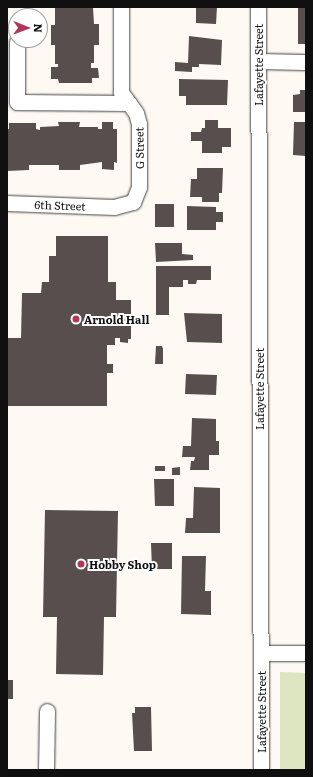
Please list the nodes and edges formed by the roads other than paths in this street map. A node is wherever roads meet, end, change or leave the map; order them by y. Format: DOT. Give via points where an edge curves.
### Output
graph roads {
  1 [pos="121,7"];
  2 [pos="258,7"];
  3 [pos="17,48"];
  4 [pos="258,61"];
  5 [pos="306,62"];
  6 [pos="129,103"];
  7 [pos="7,203"];
  8 [pos="114,207"];
  9 [pos="260,653"];
  10 [pos="306,653"];
  11 [pos="47,711"];
  12 [pos="46,770"];
  13 [pos="260,770"];
  1 -- 6 [label="street, G Street" via="121,92"];
  2 -- 4 [label="street, Lafayette Street"];
  3 -- 6 [label="street" via="17,102"];
  4 -- 5 [label="street"];
  4 -- 9 [label="street, Lafayette Street"];
  6 -- 8 [label="street, G Street" via="136,113 139,124 139,187 133,202"];
  7 -- 8 [label="street, 6th Street"];
  9 -- 10 [label="street"];
  9 -- 13 [label="street, Lafayette Street"];
  11 -- 12 [label="street"];
}
